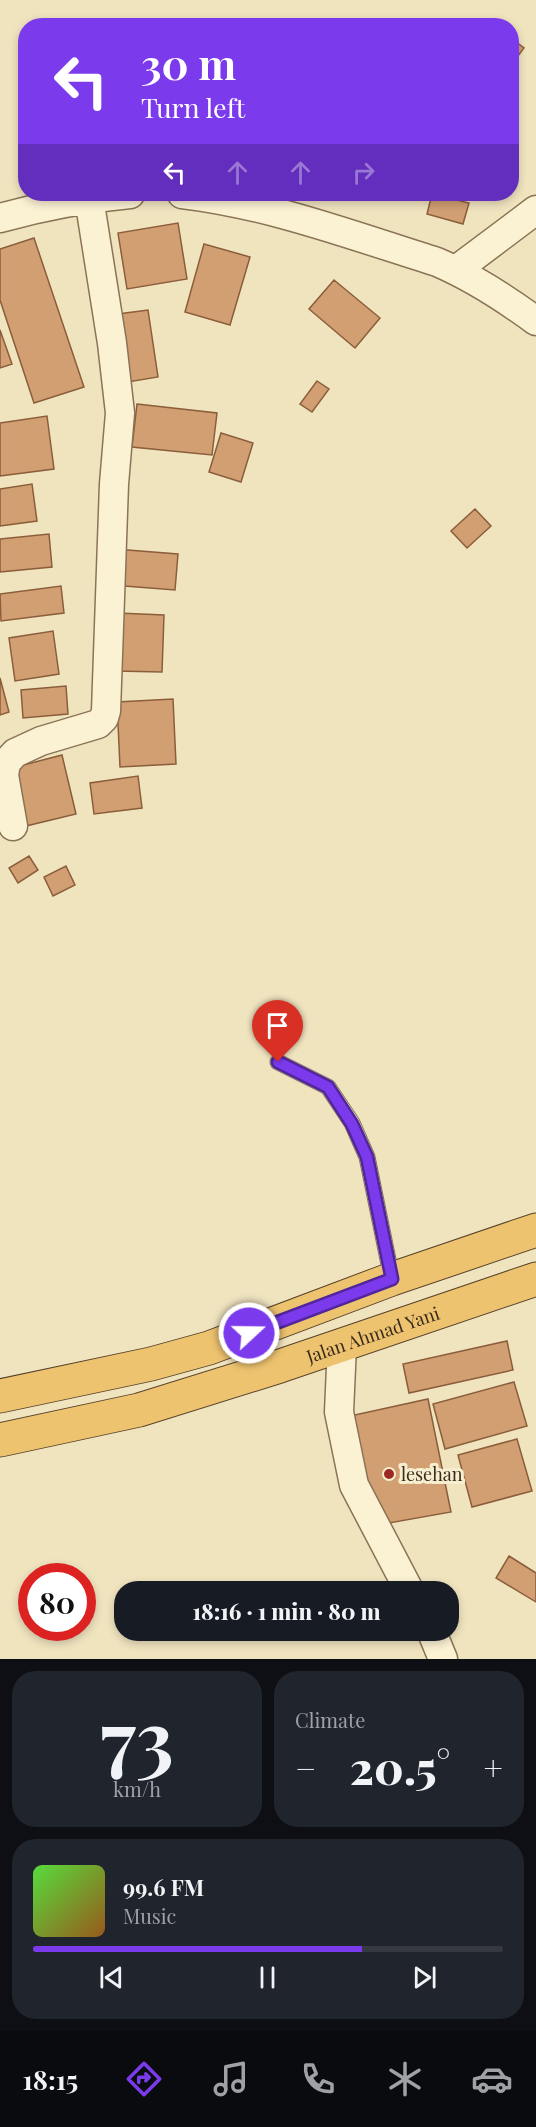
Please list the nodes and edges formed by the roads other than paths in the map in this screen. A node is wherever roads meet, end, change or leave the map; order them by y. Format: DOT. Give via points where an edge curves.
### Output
graph roads {
  1 [pos="73,201"];
  2 [pos="89,201"];
  3 [pos="230,201"];
  4 [pos="536,210"];
  5 [pos="0,218"];
  6 [pos="456,270"];
  7 [pos="528,315"];
  8 [pos="13,826"];
  9 [pos="278,1062"];
  10 [pos="529,1232"];
  11 [pos="536,1272"];
  12 [pos="392,1279"];
  13 [pos="536,1279"];
  14 [pos="342,1345"];
  15 [pos="0,1396"];
  16 [pos="0,1440"];
  17 [pos="404,1581"];
  18 [pos="436,1641"];
  19 [pos="443,1659"];
  1 -- 5 [label="street"];
  2 -- 8 [label="street" via="120,413 106,711 98,724 27,746 6,763 4,775"];
  3 -- 6 [label="street"];
  4 -- 6 [label="street"];
  6 -- 7 [label="street"];
  9 -- 12 [label="lane" via="328,1087 352,1124 367,1157"];
  10 -- 11 [label="highway"];
  10 -- 12 [label="highway"];
  12 -- 15 [label="highway" via="209,1348"];
  13 -- 14 [label="highway, Jalan Ahmad Yani"];
  14 -- 16 [label="highway, Jalan Ahmad Yani" via="139,1410"];
  14 -- 17 [label="street" via="339,1412 354,1485"];
  18 -- 19 [label="street"];
}
